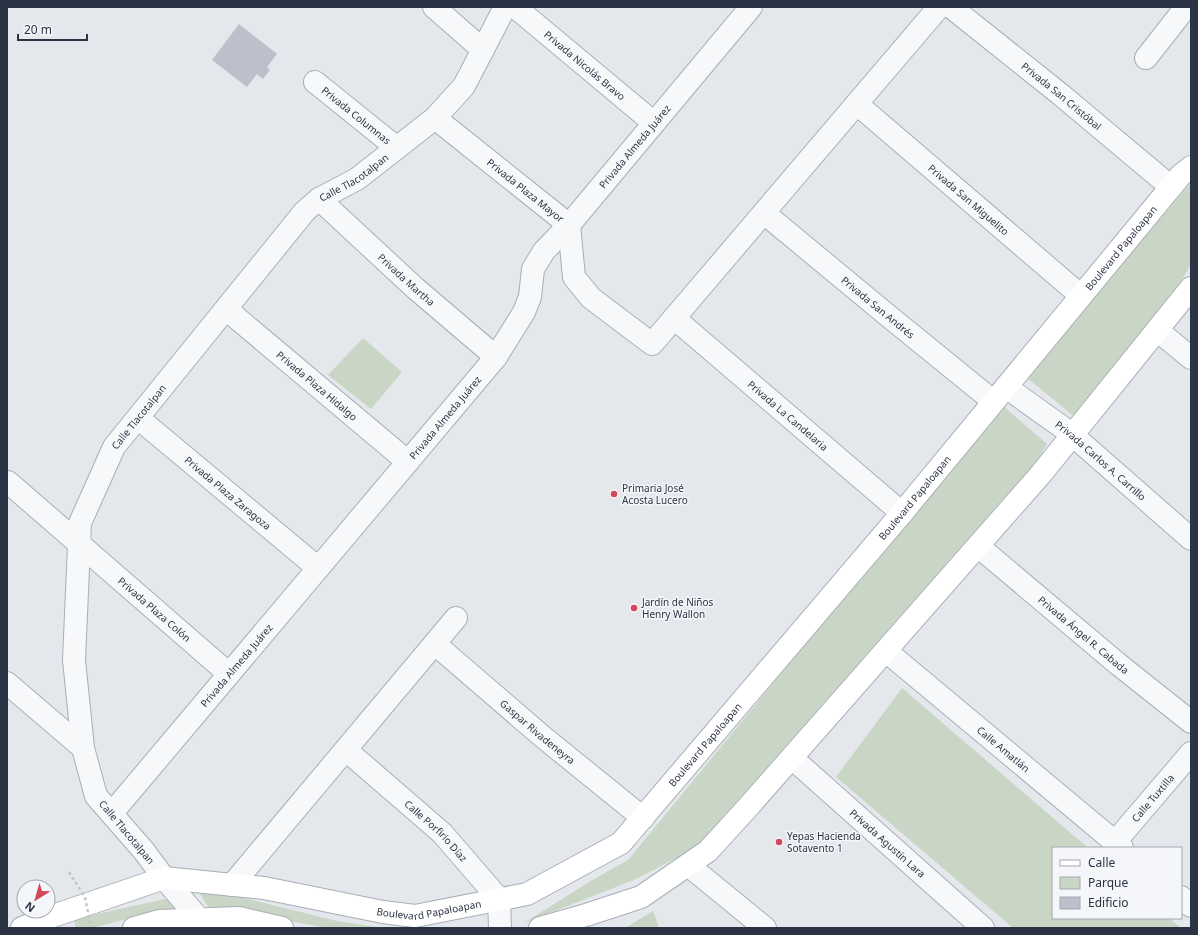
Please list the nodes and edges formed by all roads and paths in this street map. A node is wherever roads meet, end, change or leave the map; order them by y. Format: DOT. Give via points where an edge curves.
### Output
graph roads {
  1 [pos="434,7"];
  2 [pos="505,7"];
  3 [pos="515,7"];
  4 [pos="938,7"];
  5 [pos="951,7"];
  6 [pos="743,10"];
  7 [pos="1185,18"];
  8 [pos="482,50"];
  9 [pos="1146,58"];
  10 [pos="315,82"];
  11 [pos="857,104"];
  12 [pos="435,118"];
  13 [pos="654,123"];
  14 [pos="397,148"];
  15 [pos="1191,167"];
  16 [pos="1171,187"];
  17 [pos="319,199"];
  18 [pos="764,213"];
  19 [pos="569,225"];
  20 [pos="1191,288"];
  21 [pos="1080,295"];
  22 [pos="226,309"];
  23 [pos="674,318"];
  24 [pos="1157,330"];
  25 [pos="496,357"];
  26 [pos="1191,358"];
  27 [pos="1000,394"];
  28 [pos="138,418"];
  29 [pos="1073,435"];
  30 [pos="408,462"];
  31 [pos="8,482"];
  32 [pos="902,513"];
  33 [pos="1191,539"];
  34 [pos="79,545"];
  35 [pos="978,546"];
  36 [pos="318,568"];
  37 [pos="456,618"];
  38 [pos="435,644"];
  39 [pos="886,651"];
  40 [pos="229,674"];
  41 [pos="7,682"];
  42 [pos="1191,722"];
  43 [pos="83,748"];
  44 [pos="346,750"];
  45 [pos="1191,753"];
  46 [pos="792,758"];
  47 [pos="112,813"];
  48 [pos="643,818"];
  49 [pos="1118,845"];
  50 [pos="688,865"];
  51 [pos="69,872"];
  52 [pos="164,878"];
  53 [pos="232,885"];
  54 [pos="499,899"];
  55 [pos="1182,899"];
  56 [pos="1191,906"];
  57 [pos="199,919"];
  58 [pos="62,921"];
  59 [pos="417,922"];
  60 [pos="22,928"];
  61 [pos="91,928"];
  62 [pos="134,928"];
  63 [pos="282,928"];
  64 [pos="500,928"];
  65 [pos="540,928"];
  66 [pos="765,928"];
  67 [pos="983,928"];
  1 -- 8 [label="street"];
  2 -- 8 [label="street, Calle Tlacotalpan"];
  3 -- 13 [label="street, Privada Nicolás Bravo"];
  4 -- 11 [label="street"];
  5 -- 16 [label="street, Privada San Cristóbal"];
  6 -- 13 [label="street, Privada Almeda Juárez"];
  7 -- 9 [label="street"];
  8 -- 12 [label="street, Calle Tlacotalpan" via="464,86"];
  10 -- 14 [label="street, Privada Columnas"];
  11 -- 18 [label="street"];
  11 -- 21 [label="street, Privada San Miguelito"];
  12 -- 14 [label="street, Calle Tlacotalpan"];
  12 -- 19 [label="street, Privada Plaza Mayor"];
  13 -- 19 [label="street, Privada Almeda Juárez"];
  14 -- 17 [label="street, Calle Tlacotalpan" via="357,179"];
  15 -- 16 [label="street, Boulevard Papaloapan"];
  16 -- 21 [label="street, Boulevard Papaloapan"];
  17 -- 22 [label="street, Calle Tlacotalpan" via="305,211"];
  17 -- 25 [label="street, Privada Martha" via="415,288"];
  18 -- 23 [label="street"];
  18 -- 27 [label="street, Privada San Andrés" via="886,314"];
  19 -- 23 [label="street, Privada Plaza Mayor" via="574,277 592,298 652,344"];
  19 -- 25 [label="street, Privada Almeda Juárez" via="544,251 533,269 530,297 524,312"];
  20 -- 24 [label="street"];
  21 -- 27 [label="street, Boulevard Papaloapan"];
  22 -- 28 [label="street, Calle Tlacotalpan"];
  22 -- 30 [label="street, Privada Plaza Hidalgo"];
  23 -- 32 [label="street, Privada La Candelaria"];
  24 -- 26 [label="street"];
  24 -- 29 [label="street"];
  25 -- 30 [label="street, Privada Almeda Juárez"];
  27 -- 29 [label="street, Privada Carlos A. Carrillo"];
  27 -- 32 [label="street, Boulevard Papaloapan"];
  28 -- 34 [label="street, Calle Tlacotalpan" via="114,447 80,523"];
  28 -- 36 [label="street, Privada Plaza Zaragoza"];
  29 -- 33 [label="street, Privada Carlos A. Carrillo"];
  29 -- 35 [label="street"];
  30 -- 36 [label="street, Privada Almeda Juárez"];
  31 -- 34 [label="street, Privada Plaza Colón"];
  32 -- 48 [label="street, Boulevard Papaloapan"];
  34 -- 40 [label="street, Privada Plaza Colón"];
  34 -- 43 [label="street, Calle Tlacotalpan" via="74,660"];
  35 -- 39 [label="street"];
  35 -- 42 [label="street, Privada Ángel R. Cabada"];
  36 -- 40 [label="street, Privada Almeda Juárez"];
  37 -- 38 [label="street"];
  38 -- 44 [label="street"];
  38 -- 48 [label="street, Gaspar Rivadeneyra" via="543,737"];
  39 -- 46 [label="street"];
  39 -- 49 [label="street, Calle Amatlán"];
  40 -- 47 [label="street, Privada Almeda Juárez"];
  41 -- 43 [label="street"];
  43 -- 47 [label="street, Calle Tlacotalpan" via="96,796"];
  44 -- 53 [label="street"];
  44 -- 54 [label="street, Calle Porfirio Díaz" via="442,832"];
  45 -- 49 [label="street, Calle Tuxtilla"];
  46 -- 50 [label="street" via="708,851"];
  46 -- 67 [label="street, Privada Agustín Lara"];
  47 -- 52 [label="street, Calle Tlacotalpan"];
  48 -- 54 [label="street, Boulevard Papaloapan" via="621,843 527,894"];
  50 -- 65 [label="street" via="641,897"];
  50 -- 66 [label="street"];
  51 -- 61 [label="path, bridge" via="85,897"];
  52 -- 53 [label="street, Boulevard Papaloapan"];
  52 -- 57 [label="street, Calle Tlacotalpan"];
  52 -- 58 [label="street, Boulevard Papaloapan"];
  53 -- 59 [label="street, Boulevard Papaloapan" via="264,888 383,912"];
  54 -- 59 [label="street, Boulevard Papaloapan"];
  54 -- 64 [label="street"];
  55 -- 56 [label="street"];
  57 -- 62 [label="street" via="159,921"];
  57 -- 63 [label="street" via="239,918"];
  58 -- 60 [label="street, Boulevard Papaloapan"];
}
